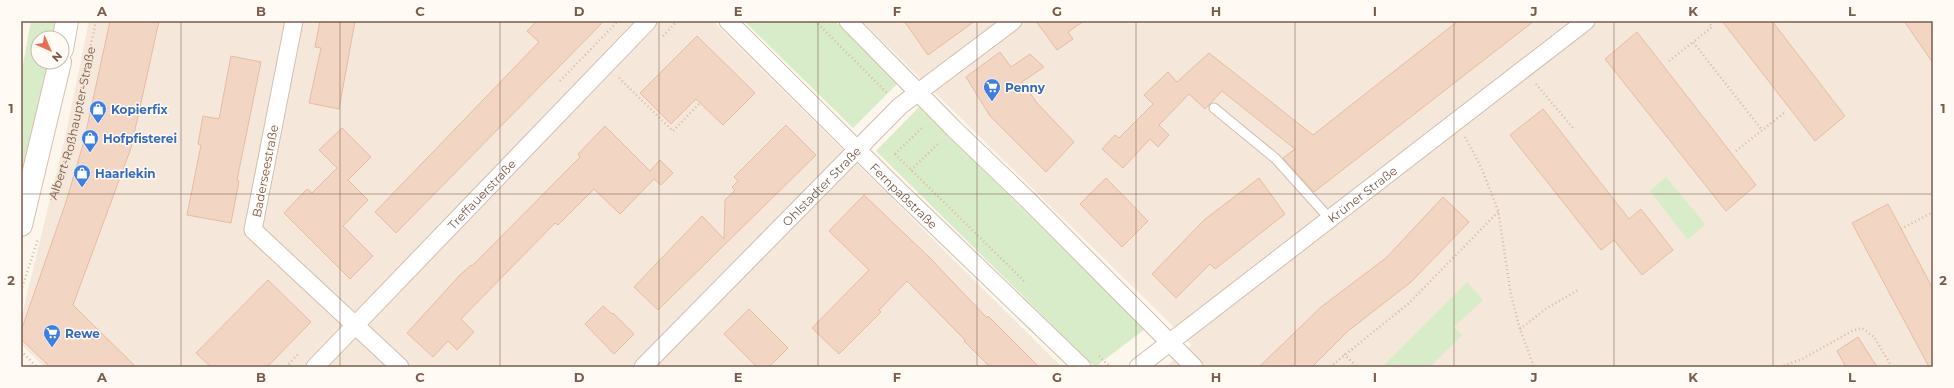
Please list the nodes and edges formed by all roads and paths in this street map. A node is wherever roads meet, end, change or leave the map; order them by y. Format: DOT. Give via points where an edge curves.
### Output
graph roads {
  1 [pos="96,21"];
  2 [pos="294,21"];
  3 [pos="648,21"];
  4 [pos="728,21"];
  5 [pos="816,21"];
  6 [pos="848,21"];
  7 [pos="1013,21"];
  8 [pos="1586,21"];
  9 [pos="1708,21"];
  10 [pos="1693,42"];
  11 [pos="1669,61"];
  12 [pos="606,65"];
  13 [pos="58,70"];
  14 [pos="1525,70"];
  15 [pos="918,92"];
  16 [pos="700,103"];
  17 [pos="900,106"];
  18 [pos="1214,108"];
  19 [pos="937,113"];
  20 [pos="1784,113"];
  21 [pos="1457,120"];
  22 [pos="1573,128"];
  23 [pos="954,129"];
  24 [pos="1762,130"];
  25 [pos="859,150"];
  26 [pos="1736,151"];
  27 [pos="895,154"];
  28 [pos="911,170"];
  29 [pos="879,171"];
  30 [pos="895,187"];
  31 [pos="51,201"];
  32 [pos="1498,212"];
  33 [pos="1933,212"];
  34 [pos="1330,219"];
  35 [pos="21,225"];
  36 [pos="1901,229"];
  37 [pos="38,238"];
  38 [pos="1031,288"];
  39 [pos="1578,290"];
  40 [pos="21,291"];
  41 [pos="355,326"];
  42 [pos="1520,329"];
  43 [pos="1169,343"];
  44 [pos="1093,350"];
  45 [pos="21,351"];
  46 [pos="1344,354"];
  47 [pos="37,367"];
  48 [pos="315,367"];
  49 [pos="400,367"];
  50 [pos="643,367"];
  51 [pos="1082,367"];
  52 [pos="1110,367"];
  53 [pos="1138,367"];
  54 [pos="1194,367"];
  55 [pos="1330,367"];
  56 [pos="1357,367"];
  57 [pos="1534,367"];
  58 [pos="1780,367"];
  59 [pos="1892,367"];
  1 -- 31 [label="path, Albert-Roßhaupter-Straße" via="69,148"];
  2 -- 41 [label="street, Baderseestraße" via="253,230"];
  3 -- 12 [label="street, Treffauerstraße"];
  4 -- 25 [label="street, Fernpaßstraße"];
  5 -- 17 [label="path"];
  6 -- 15 [label="street"];
  7 -- 15 [label="street, Ohlstadter Straße"];
  8 -- 14 [label="street, Krüner Straße"];
  9 -- 10 [label="path" via="1712,26"];
  10 -- 11 [label="path"];
  10 -- 24 [label="path"];
  12 -- 16 [label="path" via="673,131"];
  12 -- 41 [label="street, Treffauerstraße"];
  13 -- 35 [label="main road, Albert-Roßhaupter-Straße"];
  14 -- 21 [label="street, Krüner Straße"];
  14 -- 22 [label="path"];
  15 -- 17 [label="street, Ohlstadter Straße"];
  15 -- 19 [label="street"];
  17 -- 25 [label="street, Ohlstadter Straße"];
  18 -- 34 [label="lane" via="1276,159"];
  19 -- 23 [label="street"];
  19 -- 27 [label="path"];
  20 -- 24 [label="path"];
  21 -- 32 [label="path" via="1481,167"];
  21 -- 34 [label="street, Krüner Straße"];
  23 -- 28 [label="path"];
  23 -- 43 [label="street"];
  24 -- 26 [label="path"];
  25 -- 29 [label="street, Fernpaßstraße"];
  25 -- 50 [label="street, Ohlstadter Straße"];
  27 -- 28 [label="path"];
  27 -- 29 [label="path"];
  28 -- 30 [label="path"];
  28 -- 38 [label="path"];
  29 -- 30 [label="street, Fernpaßstraße"];
  30 -- 51 [label="street, Fernpaßstraße"];
  32 -- 42 [label="path" via="1511,295"];
  32 -- 46 [label="path" via="1408,304"];
  33 -- 36 [label="path"];
  34 -- 43 [label="street, Krüner Straße"];
  37 -- 40 [label="path"];
  39 -- 42 [label="path" via="1547,308"];
  41 -- 48 [label="street, Treffauerstraße"];
  41 -- 49 [label="street"];
  42 -- 57 [label="path"];
  43 -- 53 [label="street, Krüner Straße"];
  43 -- 54 [label="street"];
  44 -- 52 [label="path"];
  45 -- 47 [label="path"];
  46 -- 55 [label="path"];
  46 -- 56 [label="path"];
  58 -- 59 [label="path" via="1802,359 1862,328 1874,337"];
}
